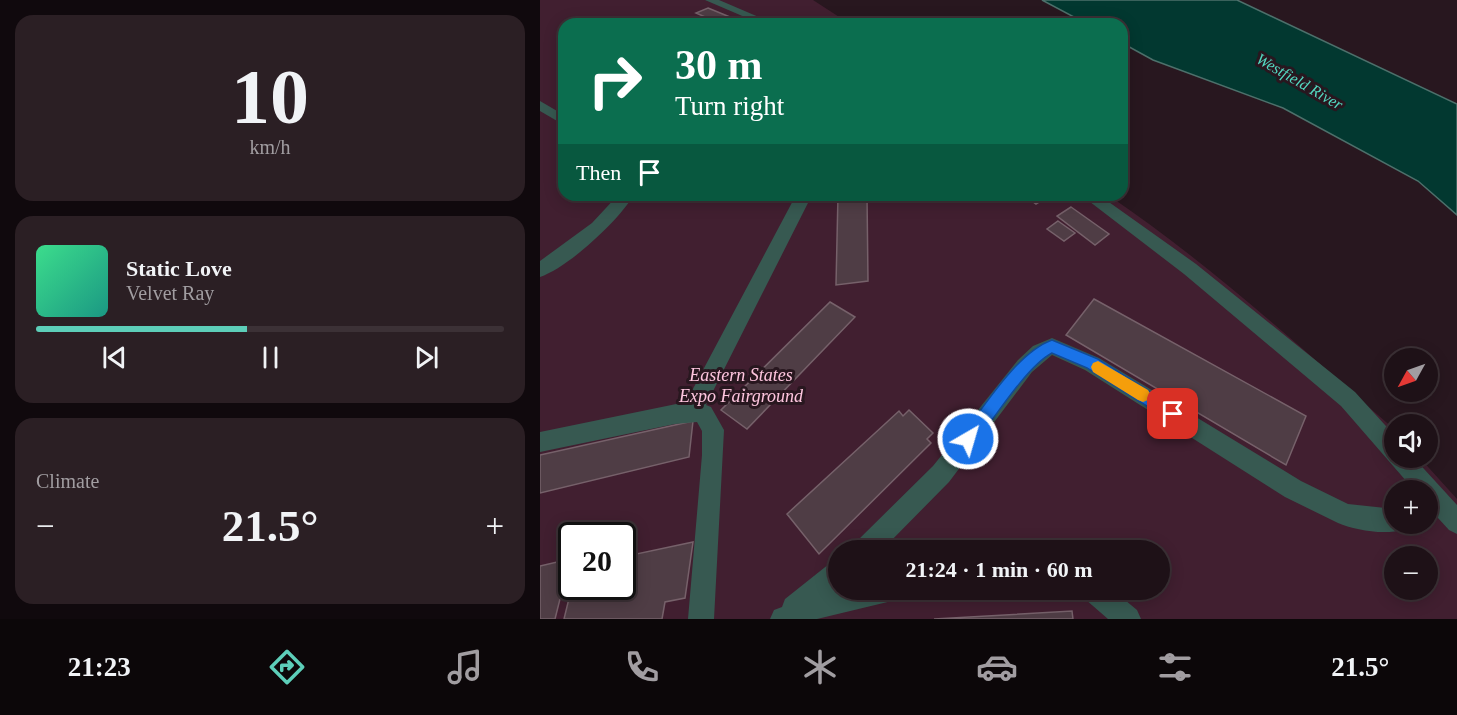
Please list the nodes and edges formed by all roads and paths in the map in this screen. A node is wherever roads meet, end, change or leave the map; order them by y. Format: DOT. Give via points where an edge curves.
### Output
graph roads {
  1 [pos="710,0"];
  2 [pos="755,18"];
  3 [pos="540,105"];
  4 [pos="558,117"];
  5 [pos="622,201"];
  6 [pos="801,201"];
  7 [pos="1097,201"];
  8 [pos="540,270"];
  9 [pos="692,411"];
  10 [pos="1384,440"];
  11 [pos="540,442"];
  12 [pos="1408,468"];
  13 [pos="1443,515"];
  14 [pos="1384,520"];
  15 [pos="876,540"];
  16 [pos="828,581"];
  17 [pos="834,600"];
  18 [pos="1106,600"];
  19 [pos="701,619"];
  20 [pos="782,619"];
  21 [pos="1128,619"];
  1 -- 2 [label="lane"];
  3 -- 4 [label="lane"];
  5 -- 8 [label="lane" via="613,215"];
  6 -- 9 [label="lane"];
  7 -- 10 [label="lane" via="1190,269 1348,399"];
  9 -- 11 [label="lane"];
  9 -- 19 [label="lane" via="704,414 712,430"];
  12 -- 13 [label="lane"];
  14 -- 15 [label="lane" via="1346,515 1293,489 1092,364 1052,346 1025,366 941,474"];
  16 -- 20 [label="lane"];
  17 -- 20 [label="lane"];
  18 -- 21 [label="lane"];
}
